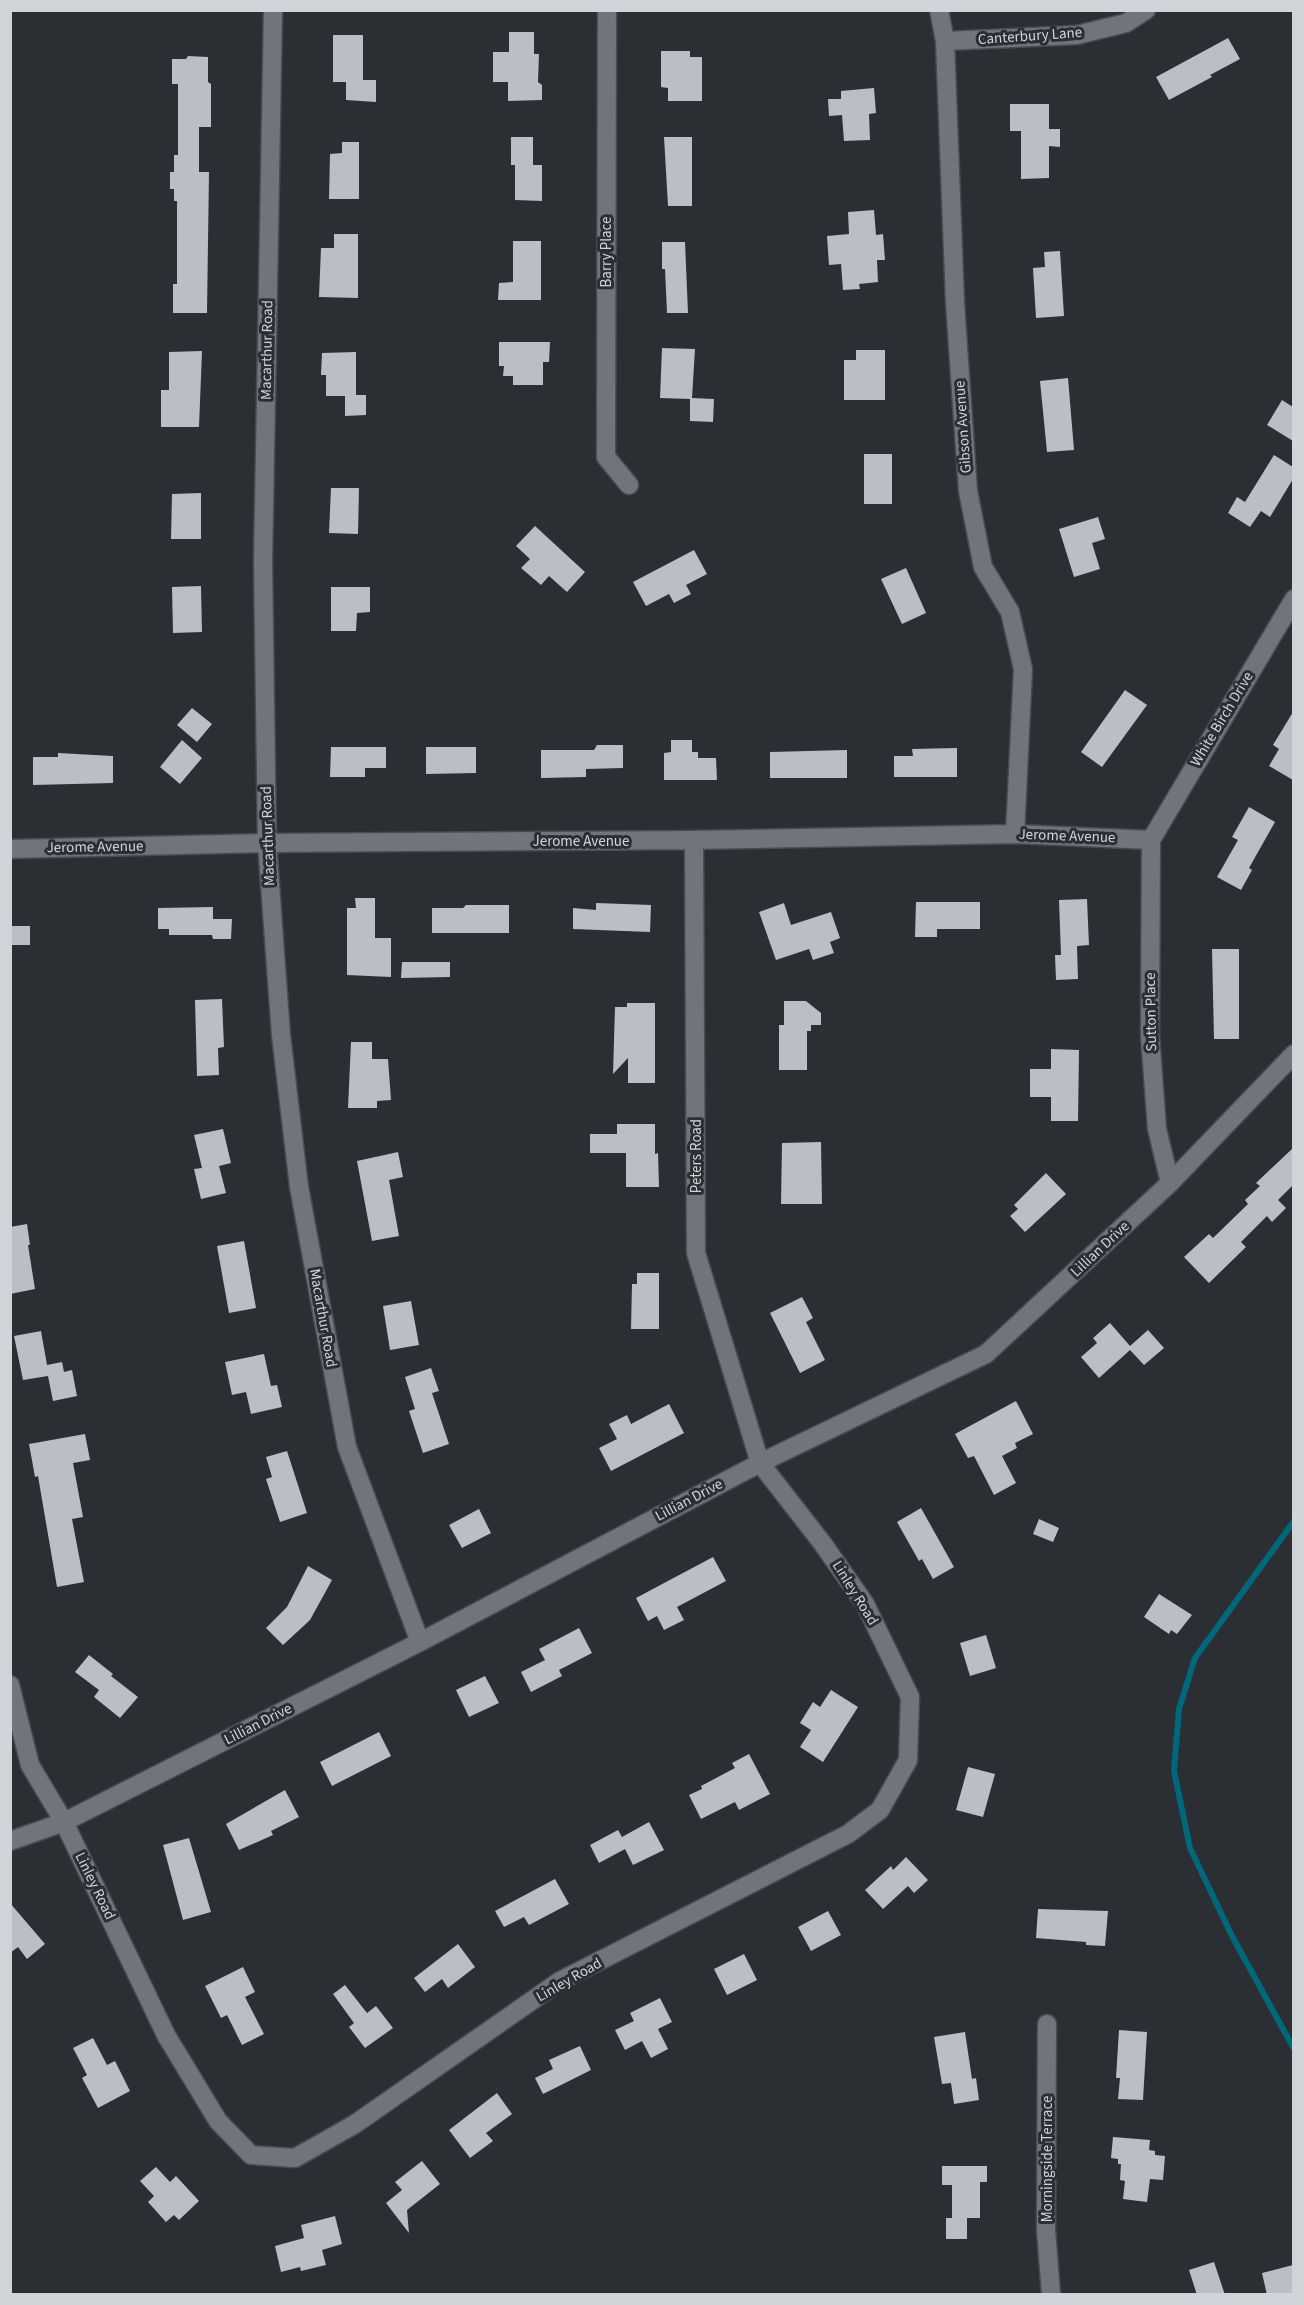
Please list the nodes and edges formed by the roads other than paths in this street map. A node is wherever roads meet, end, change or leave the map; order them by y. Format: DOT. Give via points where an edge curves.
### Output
graph roads {
  1 [pos="273,10"];
  2 [pos="607,10"];
  3 [pos="939,10"];
  4 [pos="1146,10"];
  5 [pos="945,41"];
  6 [pos="629,485"];
  7 [pos="1293,599"];
  8 [pos="1015,834"];
  9 [pos="694,840"];
  10 [pos="1151,840"];
  11 [pos="267,843"];
  12 [pos="10,849"];
  13 [pos="1293,1054"];
  14 [pos="1170,1183"];
  15 [pos="760,1463"];
  16 [pos="420,1642"];
  17 [pos="10,1685"];
  18 [pos="64,1822"];
  19 [pos="10,1841"];
  20 [pos="1047,2024"];
  21 [pos="1050,2295"];
  1 -- 11 [label="street, Macarthur Road" via="263,562"];
  2 -- 6 [label="street, Barry Place" via="606,457"];
  3 -- 5 [label="street, Gibson Avenue"];
  4 -- 5 [label="street, Canterbury Lane" via="1126,23 1077,35"];
  5 -- 8 [label="street, Gibson Avenue" via="968,491 984,567 1010,612 1023,669"];
  7 -- 10 [label="street, White Birch Drive"];
  8 -- 9 [label="street, Jerome Avenue"];
  8 -- 10 [label="street, Jerome Avenue"];
  9 -- 11 [label="street, Jerome Avenue"];
  9 -- 15 [label="street, Peters Road" via="696,1253"];
  10 -- 14 [label="street, Sutton Place" via="1150,1035 1157,1129"];
  11 -- 12 [label="street, Jerome Avenue"];
  11 -- 16 [label="street, Macarthur Road" via="281,1035 299,1187 347,1447"];
  13 -- 14 [label="street, Lillian Drive"];
  14 -- 15 [label="street, Lillian Drive" via="986,1354"];
  15 -- 16 [label="street, Lillian Drive"];
  15 -- 18 [label="street, Linley Road" via="865,1604 910,1697 908,1760 880,1810 848,1834 560,1981 355,2124 295,2158 251,2155 218,2121 166,2035"];
  16 -- 18 [label="street, Lillian Drive"];
  17 -- 18 [label="street, Linley Road" via="30,1765"];
  18 -- 19 [label="street, Lillian Drive"];
  20 -- 21 [label="street, Morningside Terrace" via="1046,2230"];
}
